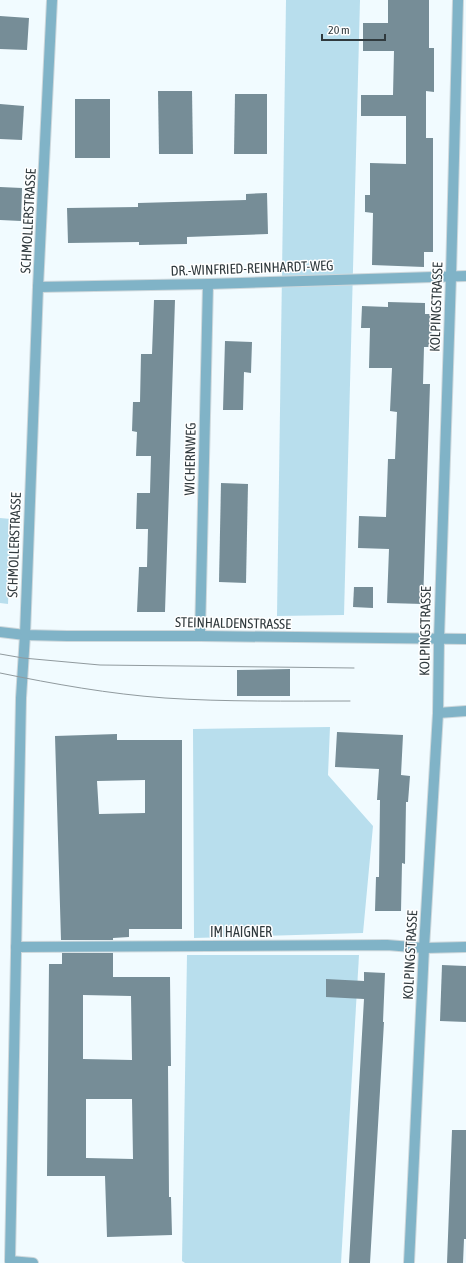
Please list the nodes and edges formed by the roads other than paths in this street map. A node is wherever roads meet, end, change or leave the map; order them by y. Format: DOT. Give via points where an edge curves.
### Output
graph roads {
  1 [pos="52,0"];
  2 [pos="458,0"];
  3 [pos="451,276"];
  4 [pos="466,276"];
  5 [pos="208,284"];
  6 [pos="38,287"];
  7 [pos="0,632"];
  8 [pos="25,635"];
  9 [pos="200,636"];
  10 [pos="439,639"];
  11 [pos="466,639"];
  12 [pos="466,711"];
  13 [pos="438,713"];
  14 [pos="16,947"];
  15 [pos="466,947"];
  16 [pos="424,948"];
  17 [pos="34,1263"];
  18 [pos="409,1263"];
  1 -- 6 [label="street, SCHMOLLERSTRASSE"];
  2 -- 3 [label="street, KOLPINGSTRASSE"];
  3 -- 4 [label="street, DR.-WINFRIED-REINHARDT-WEG"];
  3 -- 5 [label="street, DR.-WINFRIED-REINHARDT-WEG"];
  3 -- 10 [label="street, KOLPINGSTRASSE"];
  5 -- 6 [label="street, DR.-WINFRIED-REINHARDT-WEG"];
  5 -- 9 [label="street, WICHERNWEG"];
  6 -- 8 [label="street, SCHMOLLERSTRASSE"];
  7 -- 8 [label="street, STEINHALDENSTRASSE"];
  8 -- 9 [label="street, STEINHALDENSTRASSE"];
  8 -- 14 [label="street, SCHMOLLERSTRASSE" via="21,698"];
  9 -- 10 [label="street, STEINHALDENSTRASSE"];
  10 -- 11 [label="street, STEINHALDENSTRASSE"];
  10 -- 13 [label="street, KOLPINGSTRASSE"];
  12 -- 13 [label="street"];
  13 -- 16 [label="street, KOLPINGSTRASSE"];
  14 -- 16 [label="street, IM HAIGNER" via="387,945"];
  14 -- 17 [label="street, SCHMOLLERSTRASSE" via="10,1261"];
  15 -- 16 [label="street, IM HAIGNER"];
  16 -- 18 [label="street, KOLPINGSTRASSE"];
}
